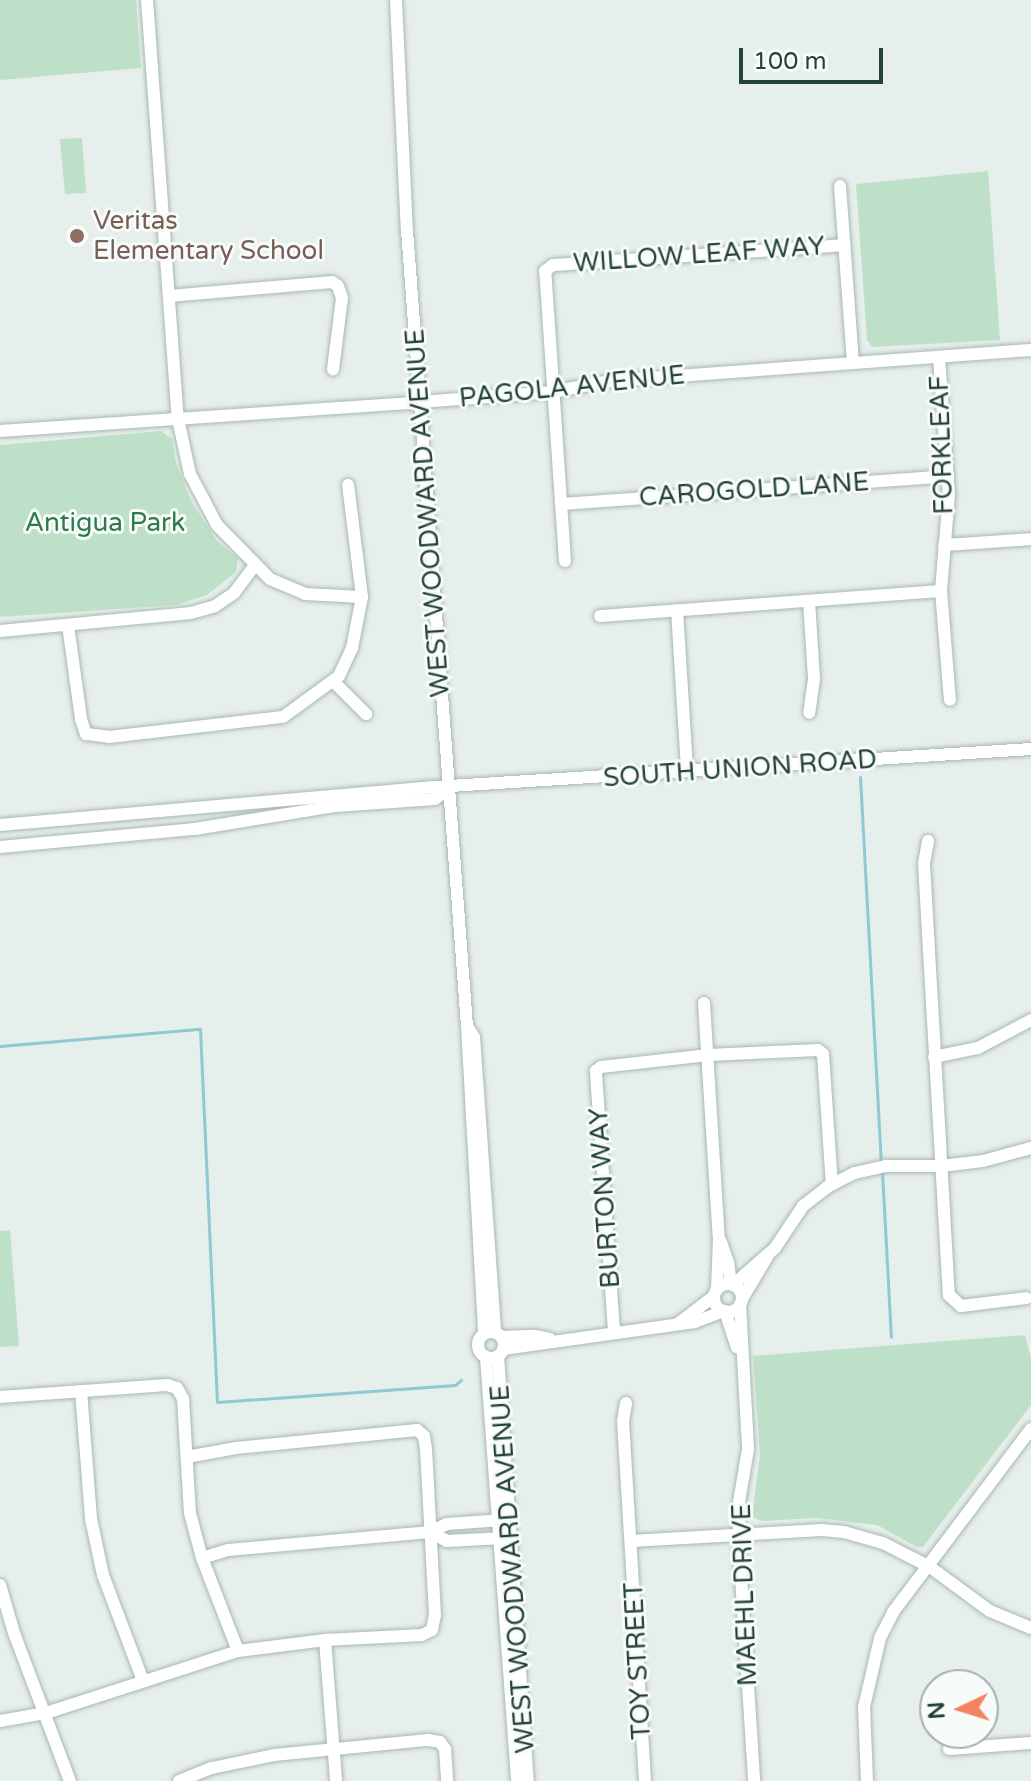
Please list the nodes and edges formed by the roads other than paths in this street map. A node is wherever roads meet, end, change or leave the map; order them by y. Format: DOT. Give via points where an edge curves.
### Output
graph roads {
  1 [pos="147,0"];
  2 [pos="396,0"];
  3 [pos="840,186"];
  4 [pos="844,245"];
  5 [pos="169,296"];
  6 [pos="1031,350"];
  7 [pos="939,357"];
  8 [pos="853,363"];
  9 [pos="333,369"];
  10 [pos="552,392"];
  11 [pos="420,402"];
  12 [pos="178,419"];
  13 [pos="0,431"];
  14 [pos="948,476"];
  15 [pos="348,485"];
  16 [pos="561,504"];
  17 [pos="944,539"];
  18 [pos="1031,539"];
  19 [pos="565,561"];
  20 [pos="256,564"];
  21 [pos="941,591"];
  22 [pos="362,597"];
  23 [pos="809,601"];
  24 [pos="677,610"];
  25 [pos="600,616"];
  26 [pos="68,625"];
  27 [pos="0,631"];
  28 [pos="333,681"];
  29 [pos="950,700"];
  30 [pos="809,713"];
  31 [pos="366,714"];
  32 [pos="1031,749"];
  33 [pos="687,771"];
  34 [pos="449,789"];
  35 [pos="0,825"];
  36 [pos="928,841"];
  37 [pos="0,847"];
  38 [pos="704,1003"];
  39 [pos="1031,1020"];
  40 [pos="708,1055"];
  41 [pos="934,1057"];
  42 [pos="1031,1148"];
  43 [pos="941,1166"];
  44 [pos="832,1185"];
  45 [pos="719,1239"];
  46 [pos="767,1257"];
  47 [pos="728,1262"];
  48 [pos="747,1272"];
  49 [pos="732,1284"];
  50 [pos="716,1292"];
  51 [pos="1027,1298"];
  52 [pos="741,1301"];
  53 [pos="724,1311"];
  54 [pos="679,1323"];
  55 [pos="614,1331"];
  56 [pos="495,1344"];
  57 [pos="742,1361"];
  58 [pos="81,1391"];
  59 [pos="0,1397"];
  60 [pos="626,1403"];
  61 [pos="1031,1429"];
  62 [pos="187,1457"];
  63 [pos="503,1520"];
  64 [pos="430,1532"];
  65 [pos="739,1535"];
  66 [pos="505,1538"];
  67 [pos="631,1541"];
  68 [pos="202,1558"];
  69 [pos="506,1563"];
  70 [pos="930,1567"];
  71 [pos="0,1585"];
  72 [pos="3,1607"];
  73 [pos="1031,1628"];
  74 [pos="325,1640"];
  75 [pos="238,1651"];
  76 [pos="143,1681"];
  77 [pos="46,1713"];
  78 [pos="0,1721"];
  79 [pos="1031,1743"];
  80 [pos="999,1745"];
  81 [pos="333,1747"];
  82 [pos="70,1781"];
  83 [pos="179,1781"];
  84 [pos="336,1781"];
  85 [pos="447,1781"];
  86 [pos="517,1781"];
  87 [pos="528,1781"];
  88 [pos="645,1781"];
  89 [pos="754,1781"];
  90 [pos="867,1781"];
  1 -- 5 [label="street"];
  2 -- 11 [label="street, WEST WOODWARD AVENUE"];
  3 -- 4 [label="street"];
  4 -- 8 [label="street"];
  4 -- 10 [label="street, WILLOW LEAF WAY" via="553,265 545,271 544,283"];
  5 -- 9 [label="street" via="332,282 342,298"];
  5 -- 12 [label="street"];
  6 -- 7 [label="street, PAGOLA AVENUE"];
  7 -- 8 [label="street, PAGOLA AVENUE"];
  7 -- 14 [label="street, FORKLEAF"];
  8 -- 10 [label="street, PAGOLA AVENUE" via="609,381"];
  10 -- 11 [label="street, PAGOLA AVENUE"];
  10 -- 16 [label="street"];
  11 -- 12 [label="street, PAGOLA AVENUE"];
  11 -- 34 [label="street, WEST WOODWARD AVENUE"];
  12 -- 13 [label="street, PAGOLA AVENUE"];
  12 -- 20 [label="street" via="190,474 210,512"];
  14 -- 16 [label="street, CAROGOLD LANE"];
  14 -- 17 [label="street, FORKLEAF"];
  15 -- 22 [label="street"];
  16 -- 19 [label="street"];
  17 -- 18 [label="street"];
  17 -- 21 [label="street, FORKLEAF"];
  20 -- 22 [label="street" via="270,579 305,594"];
  20 -- 26 [label="street" via="234,593 215,606 179,615"];
  21 -- 23 [label="street"];
  21 -- 29 [label="street, FORKLEAF"];
  22 -- 28 [label="street" via="352,648"];
  23 -- 24 [label="street"];
  23 -- 30 [label="street" via="814,679"];
  24 -- 25 [label="street"];
  24 -- 33 [label="street"];
  26 -- 27 [label="street"];
  26 -- 28 [label="street" via="86,734 109,737 283,717"];
  28 -- 31 [label="street"];
  32 -- 33 [label="street, SOUTH UNION ROAD"];
  33 -- 34 [label="street, SOUTH UNION ROAD"];
  34 -- 35 [label="street, SOUTH UNION ROAD" via="349,793"];
  34 -- 37 [label="street, SOUTH UNION ROAD" via="435,799"];
  34 -- 56 [label="street, WEST WOODWARD AVENUE"];
  36 -- 41 [label="street" via="924,864"];
  38 -- 40 [label="street"];
  39 -- 41 [label="street" via="978,1048"];
  40 -- 44 [label="street" via="818,1050 823,1054"];
  40 -- 45 [label="street"];
  40 -- 55 [label="street, BURTON WAY" via="596,1071"];
  41 -- 43 [label="street"];
  42 -- 43 [label="street"];
  43 -- 44 [label="street" via="886,1166"];
  43 -- 51 [label="street" via="949,1295 961,1306"];
  44 -- 46 [label="street" via="803,1206"];
  45 -- 47 [label="street"];
  45 -- 50 [label="street"];
  46 -- 48 [label="street"];
  46 -- 52 [label="street"];
  47 -- 48 [label="street"];
  47 -- 49 [label="street"];
  48 -- 49 [label="street"];
  49 -- 50 [label="street"];
  49 -- 52 [label="street"];
  50 -- 53 [label="street" via="717,1306"];
  50 -- 54 [label="street"];
  52 -- 53 [label="street" via="735,1310"];
  52 -- 57 [label="street, MAEHL DRIVE"];
  53 -- 54 [label="street"];
  53 -- 57 [label="street, MAEHL DRIVE"];
  54 -- 55 [label="street"];
  55 -- 56 [label="street"];
  56 -- 63 [label="street, WEST WOODWARD AVENUE"];
  57 -- 65 [label="street, MAEHL DRIVE" via="748,1449"];
  58 -- 59 [label="street"];
  58 -- 62 [label="street" via="177,1388 183,1399"];
  58 -- 76 [label="street" via="91,1519 103,1575"];
  60 -- 67 [label="street, TOY STREET"];
  61 -- 70 [label="street"];
  62 -- 64 [label="street" via="417,1430 426,1449"];
  62 -- 68 [label="street" via="190,1513"];
  63 -- 64 [label="street" via="447,1524"];
  63 -- 66 [label="street, WEST WOODWARD AVENUE"];
  64 -- 66 [label="street" via="447,1541"];
  64 -- 68 [label="street" via="228,1550"];
  64 -- 74 [label="street" via="432,1630 422,1635"];
  65 -- 67 [label="street"];
  65 -- 70 [label="street" via="844,1532 883,1543"];
  65 -- 89 [label="street, MAEHL DRIVE"];
  66 -- 69 [label="street, WEST WOODWARD AVENUE"];
  67 -- 88 [label="street, TOY STREET"];
  68 -- 75 [label="street"];
  69 -- 86 [label="street, WEST WOODWARD AVENUE"];
  69 -- 87 [label="street, WEST WOODWARD AVENUE"];
  70 -- 73 [label="street" via="990,1611"];
  70 -- 90 [label="street" via="893,1612 872,1660 864,1707"];
  71 -- 72 [label="street"];
  72 -- 77 [label="street"];
  74 -- 75 [label="street"];
  74 -- 81 [label="street"];
  75 -- 76 [label="street"];
  76 -- 77 [label="street"];
  77 -- 78 [label="street"];
  77 -- 82 [label="street"];
  79 -- 80 [label="street"];
  81 -- 83 [label="street" via="212,1768"];
  81 -- 84 [label="street"];
  81 -- 85 [label="street" via="440,1742"];
}
